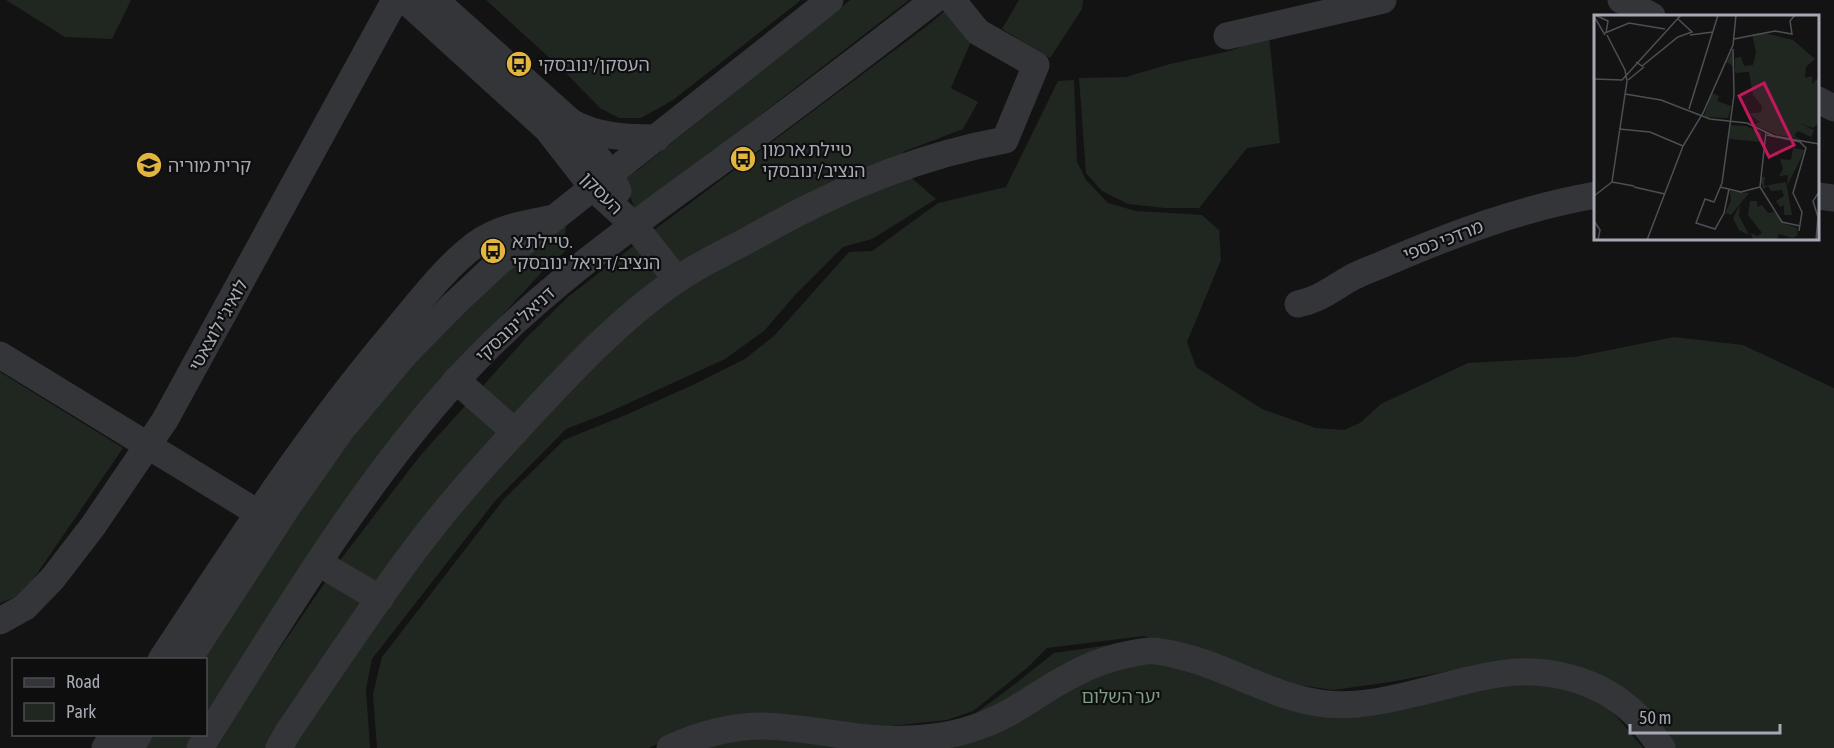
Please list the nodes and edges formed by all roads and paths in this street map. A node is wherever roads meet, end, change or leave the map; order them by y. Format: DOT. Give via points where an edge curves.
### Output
graph roads {
  1 [pos="395,0"];
  2 [pos="405,0"];
  3 [pos="435,0"];
  4 [pos="830,0"];
  5 [pos="934,0"];
  6 [pos="952,0"];
  7 [pos="1383,0"];
  8 [pos="1621,0"];
  9 [pos="1650,15"];
  10 [pos="1227,36"];
  11 [pos="1819,100"];
  12 [pos="1834,108"];
  13 [pos="570,121"];
  14 [pos="657,138"];
  15 [pos="602,181"];
  16 [pos="1594,195"];
  17 [pos="1819,196"];
  18 [pos="1834,198"];
  19 [pos="553,219"];
  20 [pos="634,225"];
  21 [pos="676,280"];
  22 [pos="1298,304"];
  23 [pos="0,355"];
  24 [pos="456,381"];
  25 [pos="515,432"];
  26 [pos="147,446"];
  27 [pos="258,513"];
  28 [pos="319,563"];
  29 [pos="380,599"];
  30 [pos="0,621"];
  31 [pos="162,658"];
  32 [pos="189,658"];
  33 [pos="200,748"];
  34 [pos="279,748"];
  35 [pos="670,748"];
  36 [pos="1662,748"];
  1 -- 26 [label="street, לואיג'י לוצאטי" via="238,290"];
  2 -- 15 [label="street, העסקן"];
  3 -- 13 [label="street, העסקן"];
  4 -- 14 [label="street"];
  5 -- 20 [label="street, דניאל ינובסקי" via="830,82"];
  6 -- 21 [label="street" via="978,32 1036,65 1005,140 921,161 855,185"];
  7 -- 10 [label="street"];
  8 -- 9 [label="street"];
  11 -- 12 [label="street"];
  13 -- 14 [label="street" via="610,136"];
  13 -- 15 [label="street, העסקן"];
  14 -- 15 [label="street"];
  15 -- 19 [label="street"];
  15 -- 20 [label="street, העסקן"];
  16 -- 22 [label="street, מרדכי כספי" via="1554,202 1491,221 1352,277 1313,301"];
  17 -- 18 [label="street"];
  19 -- 27 [label="street" via="496,232 454,263 354,380"];
  19 -- 32 [label="street" via="454,304 405,354 342,429"];
  20 -- 21 [label="street, העסקן"];
  20 -- 24 [label="street, דניאל ינובסקי" via="537,302"];
  21 -- 25 [label="street" via="594,348"];
  23 -- 26 [label="street"];
  24 -- 25 [label="street"];
  24 -- 28 [label="street, דניאל ינובסקי" via="396,451"];
  25 -- 29 [label="street" via="423,538"];
  26 -- 27 [label="street"];
  26 -- 30 [label="street, לואיג'י לוצאטי" via="53,578 26,607"];
  27 -- 31 [label="street"];
  28 -- 29 [label="street"];
  28 -- 33 [label="street, דניאל ינובסקי"];
  29 -- 34 [label="street"];
  35 -- 36 [label="street" via="709,733 761,726 868,740 943,735 982,725 1091,666 1144,651 1188,657 1325,704 1384,700 1501,674 1562,674 1605,692 1635,714"];
}
